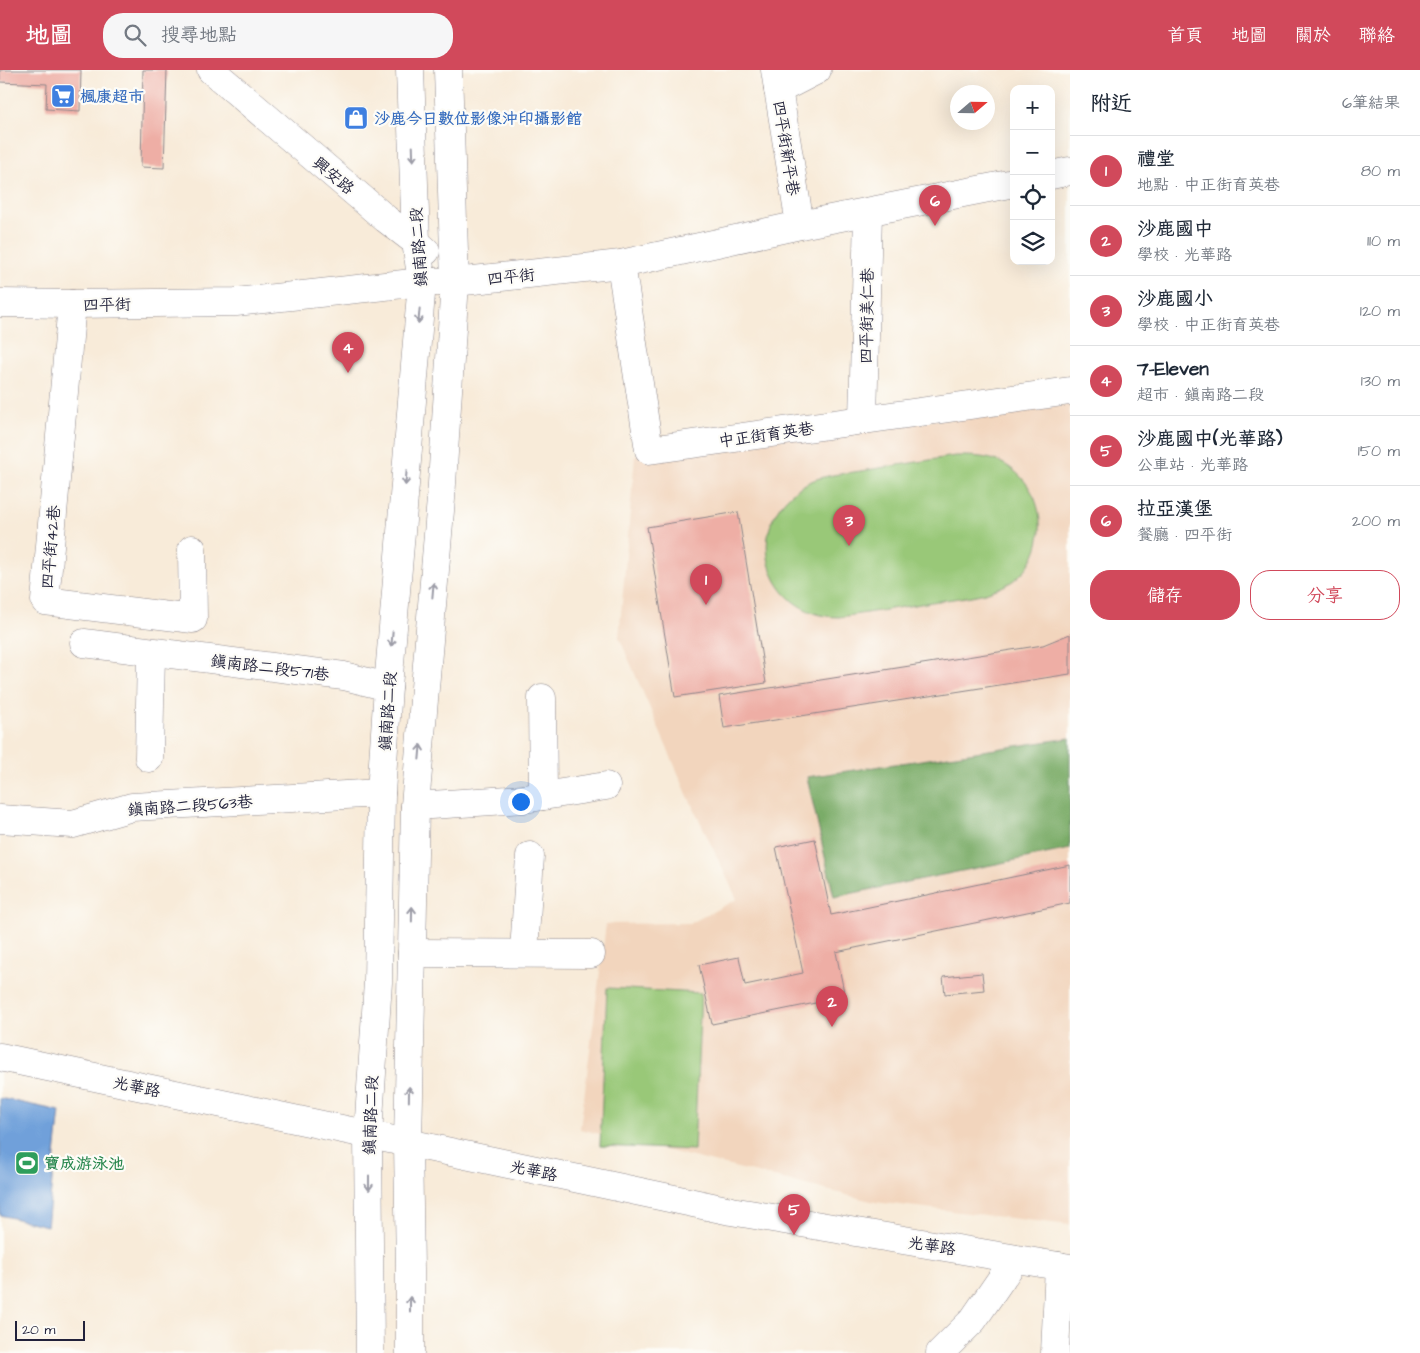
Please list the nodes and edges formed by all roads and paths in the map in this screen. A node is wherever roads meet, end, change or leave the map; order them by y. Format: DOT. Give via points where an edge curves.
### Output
graph roads {
  1 [pos="211,70"];
  2 [pos="410,70"];
  3 [pos="448,70"];
  4 [pos="817,70"];
  5 [pos="777,80"];
  6 [pos="1070,171"];
  7 [pos="1055,174"];
  8 [pos="1010,184"];
  9 [pos="868,212"];
  10 [pos="800,225"];
  11 [pos="416,242"];
  12 [pos="621,264"];
  13 [pos="422,282"];
  14 [pos="455,282"];
  15 [pos="0,303"];
  16 [pos="72,304"];
  17 [pos="1070,391"];
  18 [pos="863,420"];
  19 [pos="192,549"];
  20 [pos="84,643"];
  21 [pos="151,652"];
  22 [pos="388,687"];
  23 [pos="542,698"];
  24 [pos="149,758"];
  25 [pos="606,786"];
  26 [pos="381,793"];
  27 [pos="543,796"];
  28 [pos="415,806"];
  29 [pos="0,819"];
  30 [pos="530,856"];
  31 [pos="412,953"];
  32 [pos="524,953"];
  33 [pos="591,954"];
  34 [pos="0,1057"];
  35 [pos="368,1134"];
  36 [pos="408,1143"];
  37 [pos="1015,1259"];
  38 [pos="1065,1267"];
  39 [pos="370,1353"];
  40 [pos="410,1353"];
  41 [pos="940,1353"];
  42 [pos="1055,1353"];
  1 -- 11 [label="street, 興安路"];
  2 -- 11 [label="street, 鎮南路二段, one-way"];
  3 -- 14 [label="street, 鎮南路二段"];
  4 -- 5 [label="street"];
  5 -- 10 [label="street, 四平街新平巷"];
  6 -- 7 [label="street"];
  8 -- 9 [label="street, 四平街"];
  9 -- 10 [label="street, 四平街"];
  9 -- 18 [label="street, 四平街美仁巷"];
  10 -- 12 [label="street, 四平街"];
  11 -- 13 [label="street, 鎮南路二段"];
  11 -- 14 [label="street, 興安路"];
  12 -- 14 [label="street, 四平街"];
  12 -- 18 [label="street, 中正街育英巷" via="649,450"];
  13 -- 14 [label="street, 四平街"];
  13 -- 16 [label="street, 四平街" via="236,302"];
  13 -- 22 [label="street, 鎮南路二段, one-way"];
  28 -- 14 [label="street, 鎮南路二段, one-way" via="441,499"];
  15 -- 16 [label="street, 四平街"];
  16 -- 19 [label="street, 四平街42巷" via="45,601 193,619"];
  17 -- 18 [label="street, 中正街育英巷"];
  20 -- 21 [label="street, 鎮南路二段571巷"];
  21 -- 22 [label="street, 鎮南路二段571巷" via="344,676"];
  21 -- 24 [label="street"];
  22 -- 26 [label="street, 鎮南路二段"];
  23 -- 27 [label="street"];
  25 -- 27 [label="street"];
  26 -- 29 [label="street, 鎮南路二段563巷" via="132,807 73,824"];
  26 -- 35 [label="street, 鎮南路二段" via="378,982"];
  27 -- 28 [label="street"];
  31 -- 28 [label="street, 鎮南路二段, one-way"];
  30 -- 32 [label="street"];
  31 -- 32 [label="street"];
  36 -- 31 [label="street, 鎮南路二段, one-way"];
  32 -- 33 [label="street"];
  34 -- 35 [label="street, 光華路"];
  35 -- 36 [label="street, 光華路"];
  35 -- 39 [label="street, 鎮南路二段, one-way"];
  36 -- 37 [label="street, 光華路" via="731,1212"];
  40 -- 36 [label="street, 鎮南路二段, one-way"];
  37 -- 38 [label="street, 光華路"];
  37 -- 41 [label="street" via="973,1320"];
  38 -- 42 [label="street"];
}
